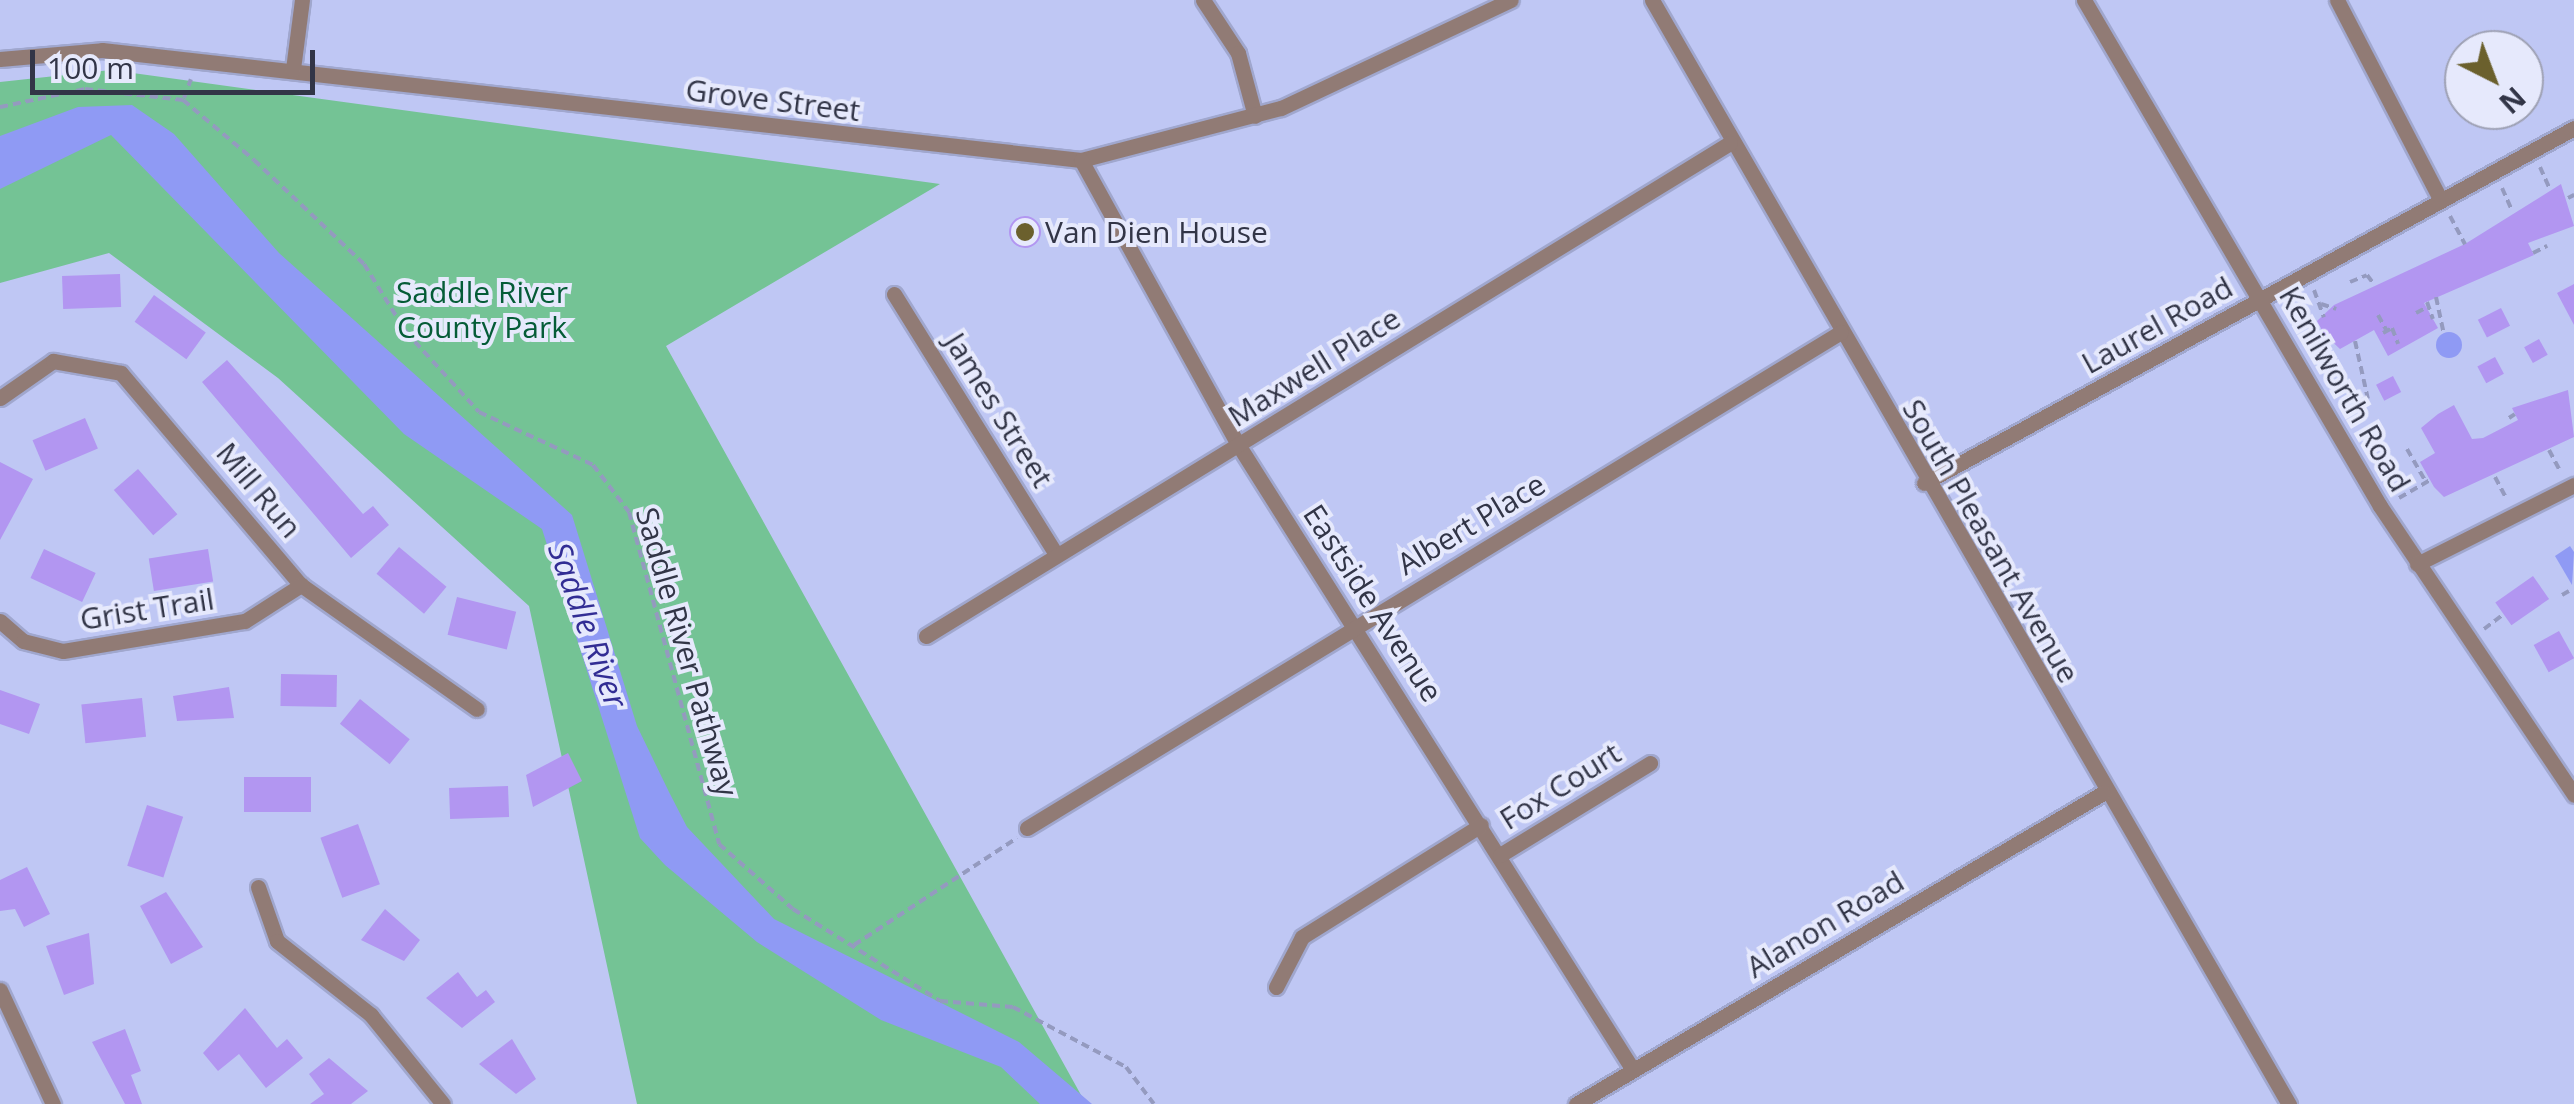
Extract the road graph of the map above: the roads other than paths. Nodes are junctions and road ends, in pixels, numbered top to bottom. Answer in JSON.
{"nodes":[{"id":1,"x":302,"y":0,"type":"edge"},
{"id":2,"x":1203,"y":0,"type":"edge"},
{"id":3,"x":1511,"y":0,"type":"edge"},
{"id":4,"x":1652,"y":0,"type":"edge"},
{"id":5,"x":2084,"y":0,"type":"edge"},
{"id":6,"x":2337,"y":0,"type":"edge"},
{"id":7,"x":0,"y":59,"type":"edge"},
{"id":8,"x":293,"y":70,"type":"junction"},
{"id":9,"x":1256,"y":116,"type":"junction"},
{"id":10,"x":2574,"y":128,"type":"edge"},
{"id":11,"x":1730,"y":143,"type":"junction"},
{"id":12,"x":1081,"y":160,"type":"junction"},
{"id":13,"x":2440,"y":199,"type":"junction"},
{"id":14,"x":894,"y":294,"type":"dead end"},
{"id":15,"x":2261,"y":300,"type":"junction"},
{"id":16,"x":1841,"y":332,"type":"junction"},
{"id":17,"x":0,"y":398,"type":"edge"},
{"id":18,"x":1238,"y":446,"type":"junction"},
{"id":19,"x":1924,"y":482,"type":"junction"},
{"id":20,"x":2574,"y":485,"type":"edge"},
{"id":21,"x":1056,"y":554,"type":"junction"},
{"id":22,"x":2417,"y":564,"type":"junction"},
{"id":23,"x":301,"y":584,"type":"junction"},
{"id":24,"x":0,"y":621,"type":"edge"},
{"id":25,"x":1356,"y":625,"type":"junction"},
{"id":26,"x":926,"y":636,"type":"dead end"},
{"id":27,"x":477,"y":709,"type":"dead end"},
{"id":28,"x":1650,"y":764,"type":"dead end"},
{"id":29,"x":2104,"y":793,"type":"junction"},
{"id":30,"x":2574,"y":796,"type":"edge"},
{"id":31,"x":1481,"y":826,"type":"junction"},
{"id":32,"x":1027,"y":828,"type":"road end"},
{"id":33,"x":1500,"y":856,"type":"junction"},
{"id":34,"x":258,"y":886,"type":"dead end"},
{"id":35,"x":1276,"y":987,"type":"dead end"},
{"id":36,"x":0,"y":990,"type":"edge"},
{"id":37,"x":1633,"y":1070,"type":"junction"},
{"id":38,"x":53,"y":1104,"type":"edge"},
{"id":39,"x":444,"y":1104,"type":"edge"},
{"id":40,"x":1576,"y":1104,"type":"edge"},
{"id":41,"x":2290,"y":1104,"type":"edge"}],
"edges":[{"from":1,"to":8,"type":"street"},
{"from":2,"to":9,"type":"street"},
{"from":3,"to":9,"type":"street","name":"Grove Street"},
{"from":4,"to":11,"type":"street","name":"South Pleasant Avenue"},
{"from":5,"to":15,"type":"street","name":"Kenilworth Road"},
{"from":6,"to":13,"type":"street"},
{"from":7,"to":8,"type":"street","name":"Grove Street"},
{"from":8,"to":12,"type":"street","name":"Grove Street"},
{"from":9,"to":12,"type":"street","name":"Grove Street"},
{"from":10,"to":13,"type":"street","name":"Laurel Road"},
{"from":11,"to":16,"type":"street","name":"South Pleasant Avenue"},
{"from":11,"to":18,"type":"street","name":"Maxwell Place"},
{"from":12,"to":18,"type":"street","name":"Eastside Avenue"},
{"from":13,"to":15,"type":"street","name":"Laurel Road"},
{"from":14,"to":21,"type":"street","name":"James Street"},
{"from":15,"to":19,"type":"street","name":"Laurel Road"},
{"from":15,"to":22,"type":"street","name":"Kenilworth Road"},
{"from":16,"to":19,"type":"street","name":"South Pleasant Avenue"},
{"from":16,"to":25,"type":"street","name":"Albert Place"},
{"from":17,"to":23,"type":"street","name":"Mill Run"},
{"from":18,"to":21,"type":"street","name":"Maxwell Place"},
{"from":18,"to":25,"type":"street","name":"Eastside Avenue"},
{"from":19,"to":29,"type":"street","name":"South Pleasant Avenue"},
{"from":20,"to":22,"type":"street"},
{"from":21,"to":26,"type":"street","name":"Maxwell Place"},
{"from":22,"to":30,"type":"street","name":"Kenilworth Road"},
{"from":23,"to":24,"type":"street","name":"Grist Trail"},
{"from":23,"to":27,"type":"street","name":"Mill Run"},
{"from":25,"to":31,"type":"street","name":"Eastside Avenue"},
{"from":25,"to":32,"type":"street","name":"Albert Place"},
{"from":28,"to":33,"type":"street","name":"Fox Court"},
{"from":29,"to":37,"type":"street","name":"Alanon Road"},
{"from":29,"to":41,"type":"street","name":"South Pleasant Avenue"},
{"from":31,"to":33,"type":"street","name":"Eastside Avenue"},
{"from":31,"to":35,"type":"street"},
{"from":33,"to":37,"type":"street","name":"Eastside Avenue"},
{"from":34,"to":39,"type":"street"},
{"from":36,"to":38,"type":"street"},
{"from":37,"to":40,"type":"street","name":"Alanon Road"}]}
